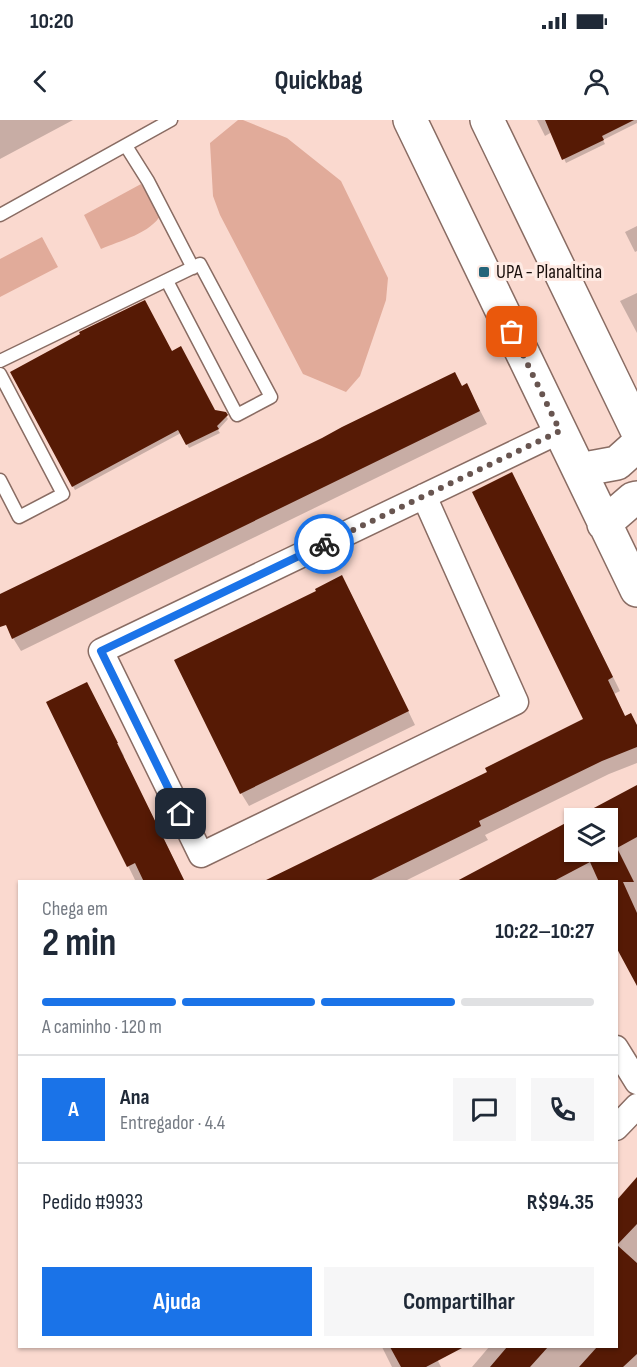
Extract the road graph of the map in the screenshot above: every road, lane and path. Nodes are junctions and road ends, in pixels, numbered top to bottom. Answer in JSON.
{"nodes":[{"id":1,"x":171,"y":120,"type":"edge"},
{"id":2,"x":410,"y":120,"type":"edge"},
{"id":3,"x":487,"y":120,"type":"edge"},
{"id":4,"x":126,"y":146,"type":"junction"},
{"id":5,"x":0,"y":215,"type":"edge"},
{"id":6,"x":194,"y":268,"type":"junction"},
{"id":7,"x":167,"y":281,"type":"junction"},
{"id":8,"x":0,"y":361,"type":"edge"},
{"id":9,"x":0,"y":374,"type":"edge"},
{"id":10,"x":637,"y":430,"type":"edge"},
{"id":11,"x":560,"y":431,"type":"junction"},
{"id":12,"x":637,"y":445,"type":"edge"},
{"id":13,"x":579,"y":470,"type":"junction"},
{"id":14,"x":0,"y":480,"type":"edge"},
{"id":15,"x":424,"y":496,"type":"junction"},
{"id":16,"x":637,"y":498,"type":"edge"},
{"id":17,"x":604,"y":524,"type":"junction"},
{"id":18,"x":637,"y":590,"type":"edge"},
{"id":19,"x":618,"y":1051,"type":"edge"},
{"id":20,"x":637,"y":1082,"type":"edge"},
{"id":21,"x":637,"y":1106,"type":"edge"},
{"id":22,"x":618,"y":1126,"type":"edge"}],
"edges":[{"from":1,"to":4,"type":"lane"},
{"from":2,"to":11,"type":"street"},
{"from":3,"to":10,"type":"street"},
{"from":4,"to":5,"type":"lane"},
{"from":4,"to":6,"type":"lane"},
{"from":6,"to":7,"type":"lane"},
{"from":6,"to":7,"type":"lane"},
{"from":7,"to":8,"type":"lane"},
{"from":9,"to":14,"type":"lane"},
{"from":11,"to":13,"type":"street"},
{"from":11,"to":15,"type":"street"},
{"from":12,"to":13,"type":"street"},
{"from":13,"to":17,"type":"street"},
{"from":15,"to":15,"type":"street"},
{"from":16,"to":17,"type":"street"},
{"from":17,"to":18,"type":"street"},
{"from":19,"to":20,"type":"street"},
{"from":21,"to":22,"type":"street"}]}
